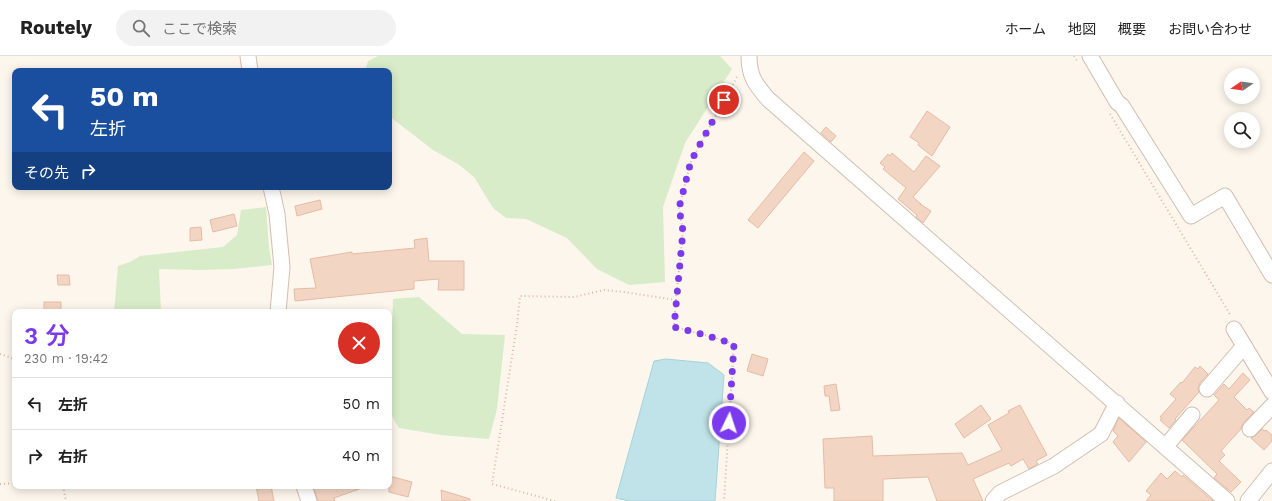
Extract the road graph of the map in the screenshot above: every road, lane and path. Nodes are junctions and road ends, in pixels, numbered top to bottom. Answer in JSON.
{"nodes":[{"id":1,"x":248,"y":56,"type":"edge"},
{"id":2,"x":1074,"y":56,"type":"edge"},
{"id":3,"x":1084,"y":59,"type":"edge"},
{"id":4,"x":749,"y":62,"type":"edge"},
{"id":5,"x":250,"y":68,"type":"edge"},
{"id":6,"x":1109,"y":113,"type":"dead end"},
{"id":7,"x":272,"y":190,"type":"edge"},
{"id":8,"x":1272,"y":275,"type":"edge"},
{"id":9,"x":676,"y":300,"type":"junction"},
{"id":10,"x":278,"y":309,"type":"edge"},
{"id":11,"x":1234,"y":329,"type":"joint"},
{"id":12,"x":1244,"y":346,"type":"junction"},
{"id":13,"x":0,"y":354,"type":"edge"},
{"id":14,"x":12,"y":358,"type":"edge"},
{"id":15,"x":1207,"y":389,"type":"dead end"},
{"id":16,"x":1272,"y":392,"type":"edge"},
{"id":17,"x":1117,"y":403,"type":"junction"},
{"id":18,"x":1272,"y":406,"type":"edge"},
{"id":19,"x":1192,"y":415,"type":"dead end"},
{"id":20,"x":1250,"y":429,"type":"dead end"},
{"id":21,"x":1166,"y":446,"type":"junction"},
{"id":22,"x":1272,"y":471,"type":"edge"},
{"id":23,"x":12,"y":483,"type":"edge"},
{"id":24,"x":0,"y":484,"type":"edge"},
{"id":25,"x":64,"y":489,"type":"edge"},
{"id":26,"x":305,"y":489,"type":"edge"},
{"id":27,"x":66,"y":501,"type":"edge"},
{"id":28,"x":309,"y":501,"type":"edge"},
{"id":29,"x":554,"y":501,"type":"edge"},
{"id":30,"x":724,"y":501,"type":"edge"},
{"id":31,"x":993,"y":501,"type":"edge"},
{"id":32,"x":1227,"y":501,"type":"edge"},
{"id":33,"x":1248,"y":501,"type":"edge"}],
"edges":[{"from":1,"to":5,"type":"street"},
{"from":2,"to":3,"type":"path"},
{"from":3,"to":8,"type":"street"},
{"from":4,"to":9,"type":"path"},
{"from":4,"to":17,"type":"street"},
{"from":6,"to":11,"type":"path"},
{"from":7,"to":10,"type":"street"},
{"from":9,"to":29,"type":"path"},
{"from":9,"to":30,"type":"path"},
{"from":11,"to":12,"type":"street"},
{"from":12,"to":15,"type":"street"},
{"from":12,"to":16,"type":"street"},
{"from":13,"to":14,"type":"path"},
{"from":17,"to":21,"type":"street"},
{"from":17,"to":31,"type":"street"},
{"from":18,"to":20,"type":"street"},
{"from":19,"to":21,"type":"street"},
{"from":21,"to":32,"type":"street"},
{"from":22,"to":33,"type":"street"},
{"from":23,"to":24,"type":"path"},
{"from":25,"to":27,"type":"path"},
{"from":26,"to":28,"type":"street"}]}
